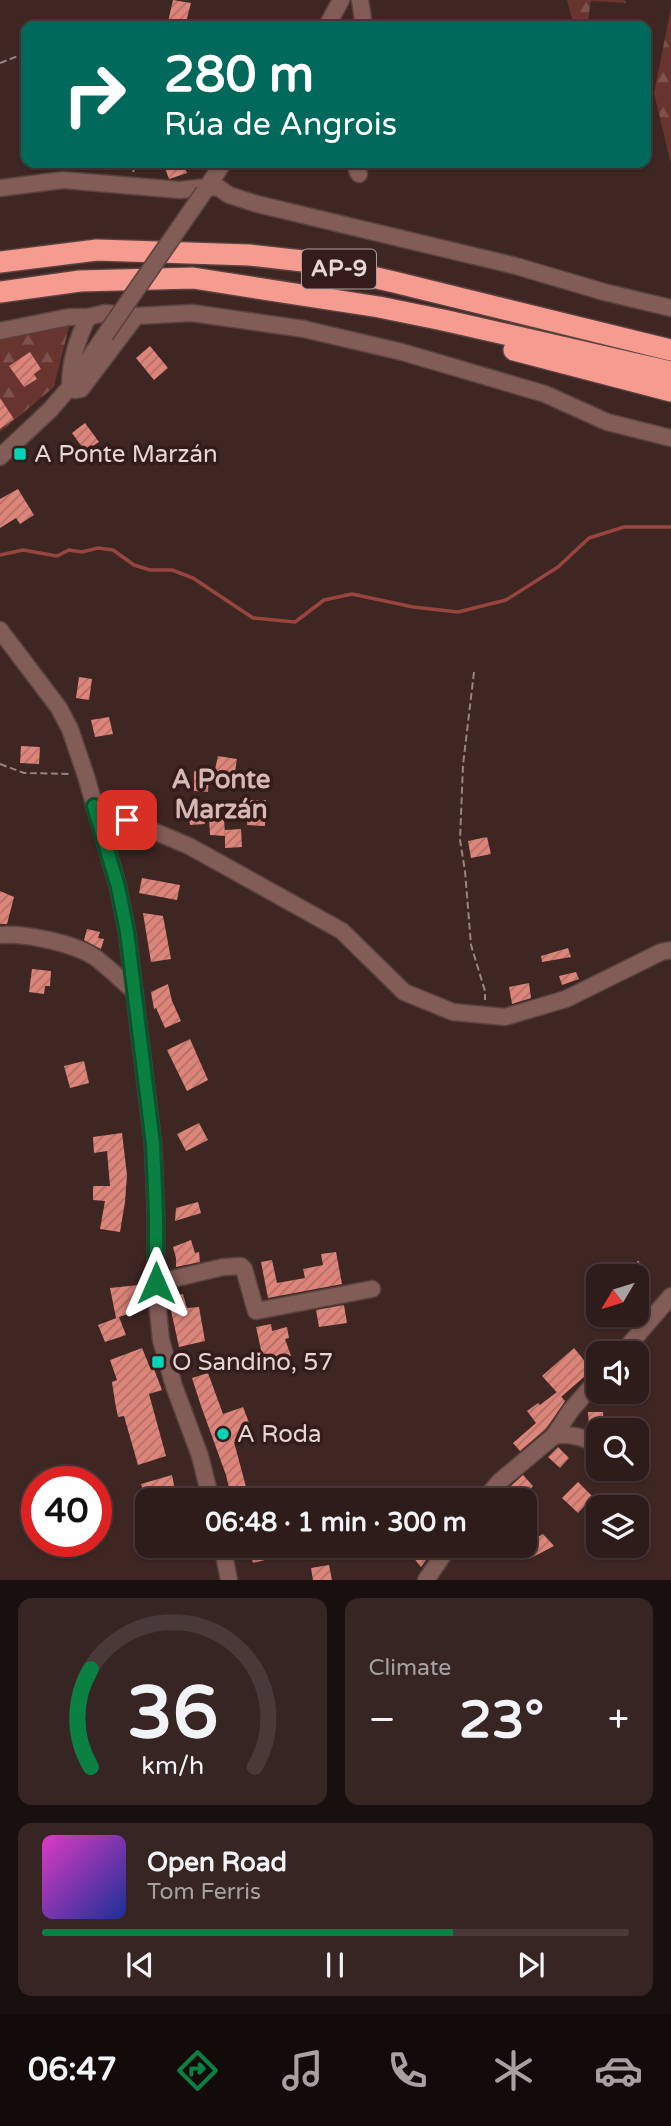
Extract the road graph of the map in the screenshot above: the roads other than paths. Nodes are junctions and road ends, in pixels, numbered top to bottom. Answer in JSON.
{"nodes":[{"id":1,"x":341,"y":0,"type":"edge"},
{"id":2,"x":360,"y":0,"type":"edge"},
{"id":3,"x":330,"y":21,"type":"edge"},
{"id":4,"x":362,"y":21,"type":"edge"},
{"id":5,"x":220,"y":168,"type":"edge"},
{"id":6,"x":0,"y":188,"type":"edge"},
{"id":7,"x":206,"y":189,"type":"junction"},
{"id":8,"x":0,"y":262,"type":"edge"},
{"id":9,"x":0,"y":292,"type":"edge"},
{"id":10,"x":671,"y":307,"type":"edge"},
{"id":11,"x":136,"y":316,"type":"junction"},
{"id":12,"x":88,"y":317,"type":"junction"},
{"id":13,"x":0,"y":331,"type":"edge"},
{"id":14,"x":671,"y":350,"type":"edge"},
{"id":15,"x":668,"y":381,"type":"edge"},
{"id":16,"x":70,"y":387,"type":"junction"},
{"id":17,"x":671,"y":438,"type":"edge"},
{"id":18,"x":0,"y":457,"type":"edge"},
{"id":19,"x":0,"y":630,"type":"edge"},
{"id":20,"x":94,"y":806,"type":"junction"},
{"id":21,"x":3,"y":933,"type":"edge"},
{"id":22,"x":671,"y":950,"type":"edge"},
{"id":23,"x":134,"y":990,"type":"junction"},
{"id":24,"x":156,"y":1283,"type":"junction"},
{"id":25,"x":372,"y":1289,"type":"dead end"},
{"id":26,"x":671,"y":1296,"type":"edge"},
{"id":27,"x":632,"y":1341,"type":"edge"},
{"id":28,"x":586,"y":1393,"type":"edge"},
{"id":29,"x":554,"y":1436,"type":"junction"},
{"id":30,"x":586,"y":1438,"type":"edge"},
{"id":31,"x":208,"y":1488,"type":"edge"},
{"id":32,"x":494,"y":1488,"type":"edge"},
{"id":33,"x":225,"y":1558,"type":"edge"},
{"id":34,"x":441,"y":1558,"type":"edge"},
{"id":35,"x":229,"y":1580,"type":"edge"},
{"id":36,"x":426,"y":1580,"type":"edge"}],
"edges":[{"from":1,"to":3,"type":"street"},
{"from":2,"to":4,"type":"street"},
{"from":5,"to":7,"type":"street"},
{"from":6,"to":7,"type":"street"},
{"from":7,"to":10,"type":"street"},
{"from":7,"to":16,"type":"street","bridge":true},
{"from":8,"to":14,"type":"highway","number":"AP-9"},
{"from":9,"to":15,"type":"highway","number":"AP-9"},
{"from":11,"to":12,"type":"street"},
{"from":11,"to":16,"type":"street"},
{"from":11,"to":17,"type":"street"},
{"from":12,"to":13,"type":"street"},
{"from":12,"to":16,"type":"street"},
{"from":16,"to":18,"type":"street"},
{"from":19,"to":20,"type":"street"},
{"from":20,"to":22,"type":"street"},
{"from":20,"to":23,"type":"street"},
{"from":21,"to":23,"type":"street"},
{"from":23,"to":24,"type":"street"},
{"from":24,"to":25,"type":"street"},
{"from":24,"to":31,"type":"street"},
{"from":26,"to":27,"type":"street"},
{"from":28,"to":29,"type":"street"},
{"from":29,"to":30,"type":"street"},
{"from":29,"to":32,"type":"street"},
{"from":33,"to":35,"type":"street"},
{"from":34,"to":36,"type":"street"}]}
